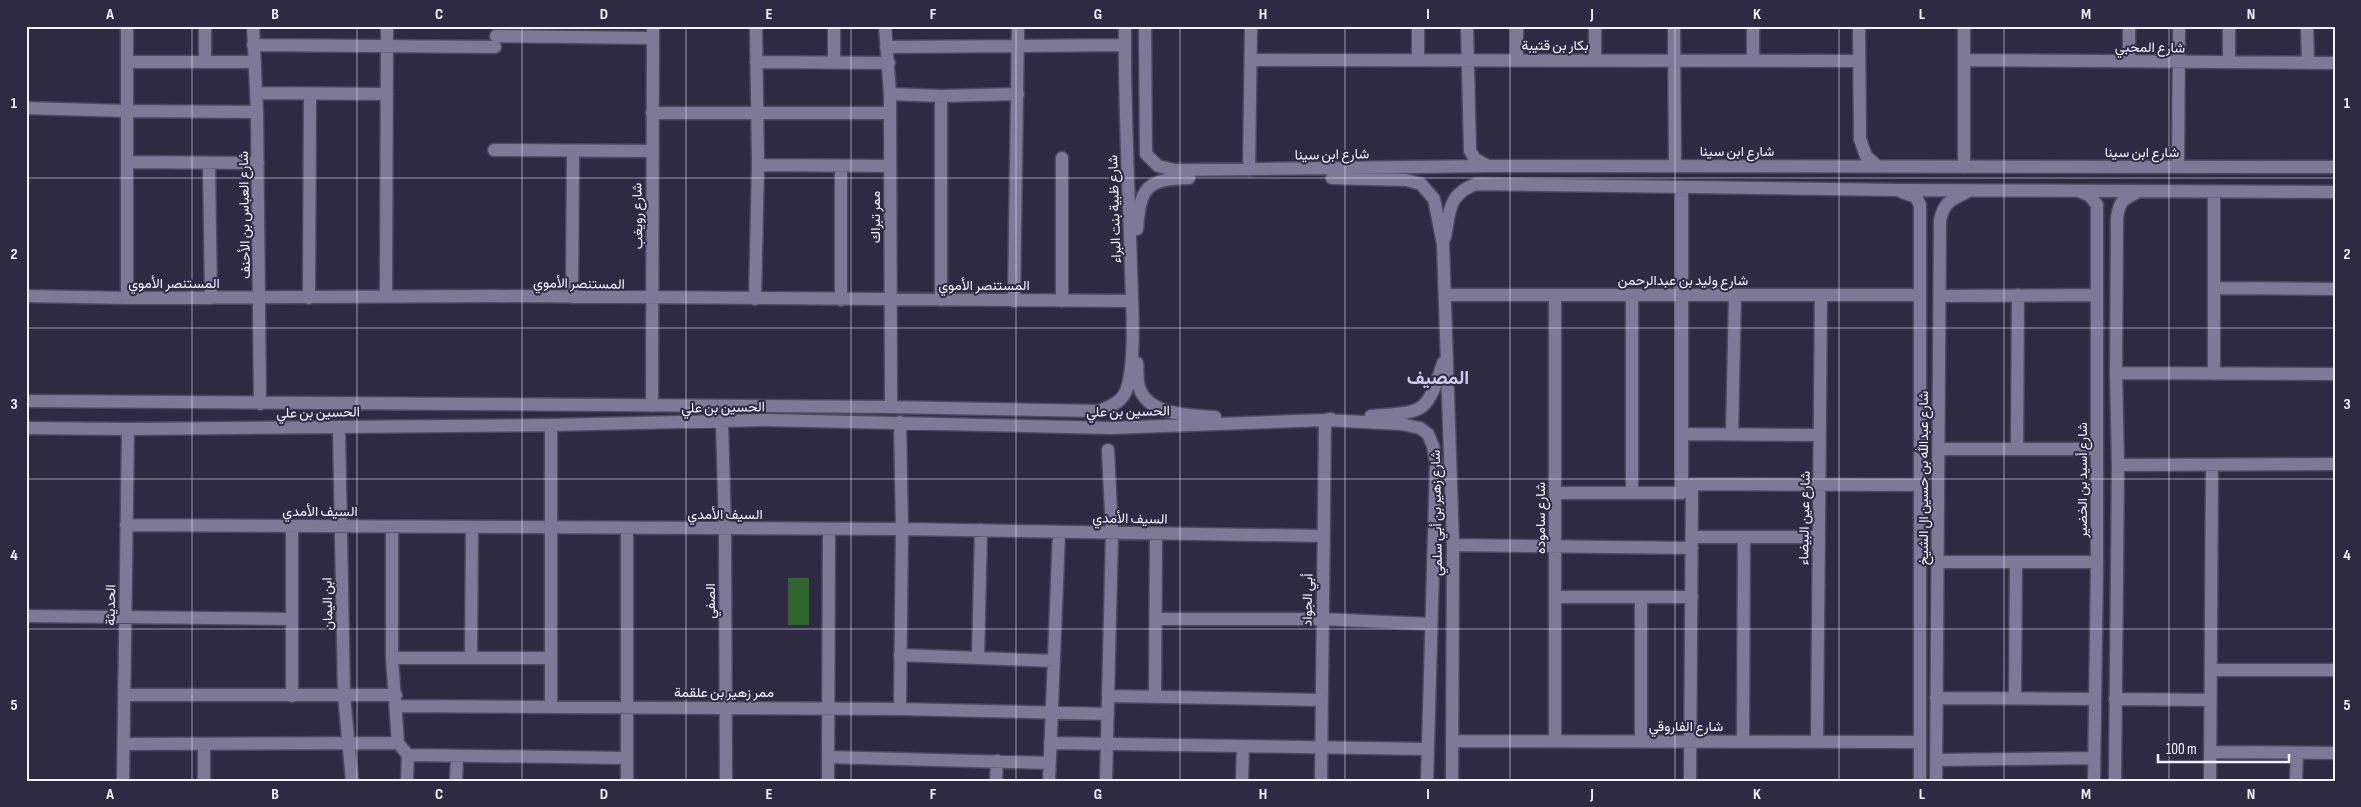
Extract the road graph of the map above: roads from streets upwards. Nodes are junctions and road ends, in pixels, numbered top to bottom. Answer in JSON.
{"nodes":[{"id":1,"x":127,"y":26,"type":"edge"},
{"id":2,"x":205,"y":26,"type":"edge"},
{"id":3,"x":252,"y":26,"type":"edge"},
{"id":4,"x":387,"y":26,"type":"edge"},
{"id":5,"x":756,"y":26,"type":"edge"},
{"id":6,"x":834,"y":26,"type":"edge"},
{"id":7,"x":885,"y":26,"type":"edge"},
{"id":8,"x":1018,"y":26,"type":"edge"},
{"id":9,"x":1125,"y":26,"type":"edge"},
{"id":10,"x":1145,"y":26,"type":"edge"},
{"id":11,"x":1251,"y":26,"type":"edge"},
{"id":12,"x":1418,"y":26,"type":"edge"},
{"id":13,"x":1468,"y":26,"type":"edge"},
{"id":14,"x":1517,"y":26,"type":"edge"},
{"id":15,"x":1595,"y":26,"type":"edge"},
{"id":16,"x":1674,"y":26,"type":"edge"},
{"id":17,"x":1753,"y":26,"type":"edge"},
{"id":18,"x":1859,"y":26,"type":"edge"},
{"id":19,"x":1964,"y":26,"type":"edge"},
{"id":20,"x":2129,"y":26,"type":"edge"},
{"id":21,"x":2179,"y":26,"type":"edge"},
{"id":22,"x":2229,"y":26,"type":"edge"},
{"id":23,"x":2308,"y":26,"type":"edge"},
{"id":24,"x":574,"y":32,"type":"edge"},
{"id":25,"x":653,"y":32,"type":"edge"},
{"id":26,"x":253,"y":45,"type":"junction"},
{"id":27,"x":1125,"y":45,"type":"junction"},
{"id":28,"x":387,"y":46,"type":"junction"},
{"id":29,"x":886,"y":47,"type":"junction"},
{"id":30,"x":1019,"y":47,"type":"junction"},
{"id":31,"x":1418,"y":59,"type":"junction"},
{"id":32,"x":1251,"y":60,"type":"junction"},
{"id":33,"x":1468,"y":60,"type":"junction"},
{"id":34,"x":1517,"y":60,"type":"junction"},
{"id":35,"x":1595,"y":60,"type":"junction"},
{"id":36,"x":1674,"y":60,"type":"junction"},
{"id":37,"x":1753,"y":60,"type":"junction"},
{"id":38,"x":1859,"y":60,"type":"junction"},
{"id":39,"x":1964,"y":60,"type":"junction"},
{"id":40,"x":205,"y":61,"type":"junction"},
{"id":41,"x":128,"y":62,"type":"junction"},
{"id":42,"x":255,"y":62,"type":"junction"},
{"id":43,"x":756,"y":62,"type":"junction"},
{"id":44,"x":2129,"y":62,"type":"junction"},
{"id":45,"x":2179,"y":62,"type":"junction"},
{"id":46,"x":2229,"y":62,"type":"junction"},
{"id":47,"x":888,"y":63,"type":"junction"},
{"id":48,"x":2308,"y":63,"type":"junction"},
{"id":49,"x":2335,"y":63,"type":"edge"},
{"id":50,"x":834,"y":64,"type":"junction"},
{"id":51,"x":256,"y":93,"type":"junction"},
{"id":52,"x":387,"y":94,"type":"junction"},
{"id":53,"x":890,"y":94,"type":"junction"},
{"id":54,"x":1018,"y":94,"type":"junction"},
{"id":55,"x":310,"y":95,"type":"junction"},
{"id":56,"x":941,"y":96,"type":"junction"},
{"id":57,"x":26,"y":108,"type":"edge"},
{"id":58,"x":127,"y":111,"type":"junction"},
{"id":59,"x":257,"y":112,"type":"junction"},
{"id":60,"x":890,"y":112,"type":"junction"},
{"id":61,"x":652,"y":113,"type":"junction"},
{"id":62,"x":756,"y":113,"type":"junction"},
{"id":63,"x":1860,"y":139,"type":"junction"},
{"id":64,"x":494,"y":150,"type":"dead end"},
{"id":65,"x":573,"y":151,"type":"junction"},
{"id":66,"x":652,"y":151,"type":"junction"},
{"id":67,"x":1062,"y":158,"type":"dead end"},
{"id":68,"x":127,"y":162,"type":"junction"},
{"id":69,"x":209,"y":163,"type":"junction"},
{"id":70,"x":258,"y":163,"type":"junction"},
{"id":71,"x":758,"y":165,"type":"junction"},
{"id":72,"x":840,"y":166,"type":"junction"},
{"id":73,"x":890,"y":166,"type":"junction"},
{"id":74,"x":1488,"y":166,"type":"junction"},
{"id":75,"x":1675,"y":166,"type":"junction"},
{"id":76,"x":1839,"y":166,"type":"junction"},
{"id":77,"x":1877,"y":166,"type":"junction"},
{"id":78,"x":1964,"y":166,"type":"junction"},
{"id":79,"x":1634,"y":167,"type":"junction"},
{"id":80,"x":2178,"y":167,"type":"junction"},
{"id":81,"x":2335,"y":167,"type":"edge"},
{"id":82,"x":1249,"y":170,"type":"junction"},
{"id":83,"x":1634,"y":187,"type":"junction"},
{"id":84,"x":1682,"y":188,"type":"junction"},
{"id":85,"x":1898,"y":190,"type":"junction"},
{"id":86,"x":1970,"y":190,"type":"junction"},
{"id":87,"x":2076,"y":190,"type":"junction"},
{"id":88,"x":2137,"y":192,"type":"junction"},
{"id":89,"x":2214,"y":192,"type":"junction"},
{"id":90,"x":2335,"y":192,"type":"edge"},
{"id":91,"x":1920,"y":218,"type":"junction"},
{"id":92,"x":2097,"y":218,"type":"junction"},
{"id":93,"x":2117,"y":218,"type":"junction"},
{"id":94,"x":1940,"y":220,"type":"junction"},
{"id":95,"x":1443,"y":244,"type":"junction"},
{"id":96,"x":2214,"y":288,"type":"junction"},
{"id":97,"x":2335,"y":289,"type":"edge"},
{"id":98,"x":1445,"y":295,"type":"junction"},
{"id":99,"x":1555,"y":295,"type":"junction"},
{"id":100,"x":1632,"y":295,"type":"junction"},
{"id":101,"x":1682,"y":295,"type":"junction"},
{"id":102,"x":1735,"y":295,"type":"junction"},
{"id":103,"x":1821,"y":295,"type":"junction"},
{"id":104,"x":1920,"y":295,"type":"junction"},
{"id":105,"x":2018,"y":295,"type":"junction"},
{"id":106,"x":2097,"y":295,"type":"junction"},
{"id":107,"x":26,"y":296,"type":"edge"},
{"id":108,"x":1940,"y":296,"type":"junction"},
{"id":109,"x":386,"y":297,"type":"junction"},
{"id":110,"x":572,"y":297,"type":"junction"},
{"id":111,"x":127,"y":298,"type":"junction"},
{"id":112,"x":210,"y":298,"type":"junction"},
{"id":113,"x":260,"y":298,"type":"junction"},
{"id":114,"x":310,"y":298,"type":"junction"},
{"id":115,"x":653,"y":299,"type":"junction"},
{"id":116,"x":755,"y":300,"type":"junction"},
{"id":117,"x":840,"y":300,"type":"junction"},
{"id":118,"x":891,"y":300,"type":"junction"},
{"id":119,"x":941,"y":300,"type":"junction"},
{"id":120,"x":1014,"y":300,"type":"junction"},
{"id":121,"x":1132,"y":300,"type":"junction"},
{"id":122,"x":1062,"y":301,"type":"junction"},
{"id":123,"x":1446,"y":355,"type":"junction"},
{"id":124,"x":2116,"y":373,"type":"junction"},
{"id":125,"x":2214,"y":374,"type":"junction"},
{"id":126,"x":2335,"y":374,"type":"edge"},
{"id":127,"x":1126,"y":390,"type":"joint"},
{"id":128,"x":26,"y":401,"type":"edge"},
{"id":129,"x":260,"y":404,"type":"junction"},
{"id":130,"x":652,"y":406,"type":"junction"},
{"id":131,"x":891,"y":407,"type":"junction"},
{"id":132,"x":1325,"y":420,"type":"junction"},
{"id":133,"x":1263,"y":421,"type":"junction"},
{"id":134,"x":722,"y":422,"type":"junction"},
{"id":135,"x":900,"y":422,"type":"junction"},
{"id":136,"x":551,"y":425,"type":"junction"},
{"id":137,"x":339,"y":427,"type":"junction"},
{"id":138,"x":26,"y":428,"type":"edge"},
{"id":139,"x":1420,"y":428,"type":"joint"},
{"id":140,"x":128,"y":429,"type":"junction"},
{"id":141,"x":1682,"y":434,"type":"junction"},
{"id":142,"x":1732,"y":434,"type":"junction"},
{"id":143,"x":1820,"y":435,"type":"junction"},
{"id":144,"x":2017,"y":448,"type":"junction"},
{"id":145,"x":1939,"y":449,"type":"junction"},
{"id":146,"x":2096,"y":449,"type":"junction"},
{"id":147,"x":1108,"y":450,"type":"dead end"},
{"id":148,"x":2335,"y":464,"type":"edge"},
{"id":149,"x":2118,"y":465,"type":"junction"},
{"id":150,"x":2212,"y":465,"type":"junction"},
{"id":151,"x":1692,"y":484,"type":"junction"},
{"id":152,"x":1819,"y":485,"type":"junction"},
{"id":153,"x":1920,"y":486,"type":"junction"},
{"id":154,"x":1555,"y":493,"type":"junction"},
{"id":155,"x":1632,"y":493,"type":"junction"},
{"id":156,"x":1682,"y":493,"type":"junction"},
{"id":157,"x":126,"y":525,"type":"junction"},
{"id":158,"x":292,"y":526,"type":"junction"},
{"id":159,"x":341,"y":526,"type":"junction"},
{"id":160,"x":392,"y":527,"type":"junction"},
{"id":161,"x":472,"y":528,"type":"junction"},
{"id":162,"x":552,"y":528,"type":"junction"},
{"id":163,"x":627,"y":528,"type":"junction"},
{"id":164,"x":829,"y":529,"type":"junction"},
{"id":165,"x":902,"y":529,"type":"junction"},
{"id":166,"x":725,"y":530,"type":"junction"},
{"id":167,"x":981,"y":530,"type":"junction"},
{"id":168,"x":1059,"y":532,"type":"junction"},
{"id":169,"x":1112,"y":533,"type":"junction"},
{"id":170,"x":1156,"y":534,"type":"junction"},
{"id":171,"x":1323,"y":536,"type":"junction"},
{"id":172,"x":1744,"y":537,"type":"junction"},
{"id":173,"x":1818,"y":537,"type":"junction"},
{"id":174,"x":1692,"y":542,"type":"junction"},
{"id":175,"x":1453,"y":545,"type":"junction"},
{"id":176,"x":1555,"y":546,"type":"junction"},
{"id":177,"x":1938,"y":562,"type":"junction"},
{"id":178,"x":2016,"y":562,"type":"junction"},
{"id":179,"x":2097,"y":562,"type":"junction"},
{"id":180,"x":1692,"y":596,"type":"junction"},
{"id":181,"x":1555,"y":597,"type":"junction"},
{"id":182,"x":1641,"y":597,"type":"junction"},
{"id":183,"x":26,"y":616,"type":"edge"},
{"id":184,"x":125,"y":617,"type":"junction"},
{"id":185,"x":291,"y":619,"type":"junction"},
{"id":186,"x":1156,"y":619,"type":"junction"},
{"id":187,"x":1322,"y":619,"type":"junction"},
{"id":188,"x":1430,"y":624,"type":"junction"},
{"id":189,"x":900,"y":655,"type":"junction"},
{"id":190,"x":392,"y":658,"type":"junction"},
{"id":191,"x":471,"y":658,"type":"junction"},
{"id":192,"x":550,"y":658,"type":"junction"},
{"id":193,"x":978,"y":658,"type":"junction"},
{"id":194,"x":1054,"y":661,"type":"junction"},
{"id":195,"x":2211,"y":670,"type":"junction"},
{"id":196,"x":2335,"y":670,"type":"edge"},
{"id":197,"x":125,"y":695,"type":"junction"},
{"id":198,"x":344,"y":695,"type":"junction"},
{"id":199,"x":292,"y":696,"type":"junction"},
{"id":200,"x":1109,"y":696,"type":"junction"},
{"id":201,"x":1154,"y":696,"type":"junction"},
{"id":202,"x":2015,"y":697,"type":"junction"},
{"id":203,"x":1936,"y":698,"type":"junction"},
{"id":204,"x":2094,"y":699,"type":"junction"},
{"id":205,"x":2115,"y":699,"type":"junction"},
{"id":206,"x":1321,"y":700,"type":"junction"},
{"id":207,"x":2210,"y":700,"type":"junction"},
{"id":208,"x":396,"y":701,"type":"junction"},
{"id":209,"x":551,"y":706,"type":"junction"},
{"id":210,"x":627,"y":707,"type":"junction"},
{"id":211,"x":726,"y":707,"type":"junction"},
{"id":212,"x":827,"y":708,"type":"junction"},
{"id":213,"x":900,"y":709,"type":"junction"},
{"id":214,"x":1052,"y":713,"type":"junction"},
{"id":215,"x":1108,"y":714,"type":"junction"},
{"id":216,"x":1555,"y":740,"type":"junction"},
{"id":217,"x":1452,"y":741,"type":"junction"},
{"id":218,"x":1641,"y":741,"type":"junction"},
{"id":219,"x":1691,"y":741,"type":"junction"},
{"id":220,"x":1742,"y":741,"type":"junction"},
{"id":221,"x":1817,"y":742,"type":"junction"},
{"id":222,"x":1920,"y":742,"type":"junction"},
{"id":223,"x":398,"y":743,"type":"junction"},
{"id":224,"x":1050,"y":743,"type":"junction"},
{"id":225,"x":124,"y":744,"type":"junction"},
{"id":226,"x":350,"y":744,"type":"junction"},
{"id":227,"x":204,"y":745,"type":"junction"},
{"id":228,"x":1107,"y":745,"type":"junction"},
{"id":229,"x":1243,"y":746,"type":"junction"},
{"id":230,"x":1321,"y":747,"type":"junction"},
{"id":231,"x":1428,"y":749,"type":"junction"},
{"id":232,"x":2210,"y":752,"type":"junction"},
{"id":233,"x":2297,"y":753,"type":"junction"},
{"id":234,"x":2335,"y":753,"type":"edge"},
{"id":235,"x":408,"y":755,"type":"junction"},
{"id":236,"x":456,"y":756,"type":"junction"},
{"id":237,"x":828,"y":757,"type":"junction"},
{"id":238,"x":627,"y":758,"type":"junction"},
{"id":239,"x":2093,"y":758,"type":"junction"},
{"id":240,"x":1936,"y":760,"type":"junction"},
{"id":241,"x":997,"y":761,"type":"junction"},
{"id":242,"x":1049,"y":763,"type":"junction"},
{"id":243,"x":123,"y":781,"type":"edge"},
{"id":244,"x":204,"y":781,"type":"edge"},
{"id":245,"x":352,"y":781,"type":"edge"},
{"id":246,"x":407,"y":781,"type":"edge"},
{"id":247,"x":456,"y":781,"type":"edge"},
{"id":248,"x":627,"y":781,"type":"edge"},
{"id":249,"x":726,"y":781,"type":"edge"},
{"id":250,"x":828,"y":781,"type":"edge"},
{"id":251,"x":996,"y":781,"type":"edge"},
{"id":252,"x":1049,"y":781,"type":"edge"},
{"id":253,"x":1106,"y":781,"type":"edge"},
{"id":254,"x":1242,"y":781,"type":"edge"},
{"id":255,"x":1321,"y":781,"type":"edge"},
{"id":256,"x":1427,"y":781,"type":"edge"},
{"id":257,"x":1452,"y":781,"type":"edge"},
{"id":258,"x":1690,"y":781,"type":"edge"},
{"id":259,"x":1920,"y":781,"type":"edge"},
{"id":260,"x":1936,"y":781,"type":"edge"},
{"id":261,"x":2094,"y":781,"type":"edge"},
{"id":262,"x":2115,"y":781,"type":"edge"},
{"id":263,"x":2210,"y":781,"type":"edge"},
{"id":264,"x":2296,"y":781,"type":"edge"}],
"edges":[{"from":1,"to":41,"type":"street"},
{"from":2,"to":40,"type":"street"},
{"from":3,"to":26,"type":"street","name":"شارع العباس بن الأحنف"},
{"from":4,"to":28,"type":"street"},
{"from":5,"to":43,"type":"street"},
{"from":6,"to":50,"type":"street"},
{"from":7,"to":29,"type":"street","name":"ممر تبراك"},
{"from":8,"to":30,"type":"street"},
{"from":9,"to":27,"type":"street","name":"شارع ظبية بنت البراء"},
{"from":10,"to":82,"type":"street","name":"شارع ابن سينا"},
{"from":11,"to":32,"type":"street"},
{"from":12,"to":31,"type":"street"},
{"from":13,"to":33,"type":"street"},
{"from":14,"to":34,"type":"street"},
{"from":15,"to":35,"type":"street"},
{"from":16,"to":36,"type":"street"},
{"from":17,"to":37,"type":"street"},
{"from":18,"to":38,"type":"street"},
{"from":19,"to":39,"type":"street"},
{"from":20,"to":44,"type":"street"},
{"from":21,"to":45,"type":"street"},
{"from":22,"to":46,"type":"street"},
{"from":23,"to":48,"type":"street"},
{"from":24,"to":25,"type":"street"},
{"from":24,"to":28,"type":"street"},
{"from":25,"to":61,"type":"street","name":"شارع رويغب"},
{"from":26,"to":28,"type":"street"},
{"from":26,"to":42,"type":"street","name":"شارع العباس بن الأحنف"},
{"from":27,"to":30,"type":"street"},
{"from":27,"to":121,"type":"street","name":"شارع ظبية بنت البراء"},
{"from":28,"to":52,"type":"street"},
{"from":29,"to":30,"type":"street"},
{"from":29,"to":47,"type":"street","name":"ممر تبراك"},
{"from":30,"to":54,"type":"street"},
{"from":31,"to":32,"type":"street","name":"بكار بن قتيبة"},
{"from":31,"to":33,"type":"street","name":"بكار بن قتيبة"},
{"from":32,"to":82,"type":"street"},
{"from":33,"to":34,"type":"street","name":"بكار بن قتيبة"},
{"from":33,"to":74,"type":"street"},
{"from":34,"to":35,"type":"street","name":"بكار بن قتيبة"},
{"from":35,"to":36,"type":"street","name":"بكار بن قتيبة"},
{"from":36,"to":37,"type":"street","name":"بكار بن قتيبة"},
{"from":36,"to":75,"type":"street"},
{"from":37,"to":38,"type":"street","name":"بكار بن قتيبة"},
{"from":38,"to":63,"type":"street"},
{"from":39,"to":44,"type":"street","name":"شارع المحبي"},
{"from":39,"to":78,"type":"street"},
{"from":40,"to":41,"type":"street"},
{"from":40,"to":42,"type":"street"},
{"from":41,"to":58,"type":"street"},
{"from":42,"to":51,"type":"street","name":"شارع العباس بن الأحنف"},
{"from":43,"to":50,"type":"street"},
{"from":43,"to":62,"type":"street"},
{"from":44,"to":45,"type":"street","name":"شارع المحبي"},
{"from":45,"to":46,"type":"street","name":"شارع المحبي"},
{"from":45,"to":80,"type":"street"},
{"from":46,"to":48,"type":"street","name":"شارع المحبي"},
{"from":47,"to":50,"type":"street"},
{"from":47,"to":53,"type":"street","name":"ممر تبراك"},
{"from":48,"to":49,"type":"street","name":"شارع المحبي"},
{"from":51,"to":55,"type":"street"},
{"from":51,"to":59,"type":"street","name":"شارع العباس بن الأحنف"},
{"from":52,"to":55,"type":"street"},
{"from":52,"to":109,"type":"street"},
{"from":53,"to":56,"type":"street"},
{"from":53,"to":60,"type":"street","name":"ممر تبراك"},
{"from":54,"to":56,"type":"street"},
{"from":54,"to":120,"type":"street"},
{"from":55,"to":114,"type":"street"},
{"from":56,"to":119,"type":"street"},
{"from":57,"to":58,"type":"street"},
{"from":58,"to":59,"type":"street"},
{"from":58,"to":68,"type":"street"},
{"from":59,"to":70,"type":"street","name":"شارع العباس بن الأحنف"},
{"from":60,"to":62,"type":"street"},
{"from":60,"to":73,"type":"street","name":"ممر تبراك"},
{"from":61,"to":62,"type":"street"},
{"from":61,"to":66,"type":"street","name":"شارع رويغب"},
{"from":62,"to":71,"type":"street"},
{"from":63,"to":76,"type":"street"},
{"from":63,"to":77,"type":"street"},
{"from":64,"to":65,"type":"street"},
{"from":65,"to":66,"type":"street"},
{"from":65,"to":110,"type":"street"},
{"from":66,"to":115,"type":"street","name":"شارع رويغب"},
{"from":67,"to":122,"type":"street"},
{"from":68,"to":69,"type":"street"},
{"from":68,"to":111,"type":"street"},
{"from":69,"to":70,"type":"street"},
{"from":69,"to":112,"type":"street"},
{"from":70,"to":113,"type":"street","name":"شارع العباس بن الأحنف"},
{"from":71,"to":72,"type":"street"},
{"from":71,"to":116,"type":"street"},
{"from":72,"to":73,"type":"street"},
{"from":72,"to":117,"type":"street"},
{"from":73,"to":118,"type":"street","name":"ممر تبراك"},
{"from":74,"to":79,"type":"street","name":"شارع ابن سينا"},
{"from":74,"to":82,"type":"street","name":"شارع ابن سينا"},
{"from":75,"to":76,"type":"street","name":"شارع ابن سينا"},
{"from":75,"to":79,"type":"street","name":"شارع ابن سينا"},
{"from":76,"to":77,"type":"street","name":"شارع ابن سينا"},
{"from":77,"to":78,"type":"street","name":"شارع ابن سينا"},
{"from":78,"to":80,"type":"street","name":"شارع ابن سينا"},
{"from":79,"to":83,"type":"street"},
{"from":80,"to":81,"type":"street","name":"شارع ابن سينا"},
{"from":83,"to":84,"type":"street"},
{"from":83,"to":95,"type":"street"},
{"from":84,"to":85,"type":"street"},
{"from":84,"to":101,"type":"street"},
{"from":85,"to":86,"type":"street"},
{"from":85,"to":91,"type":"street","name":"شارع عبدالله بن حسين ال الشيخ"},
{"from":86,"to":87,"type":"street"},
{"from":86,"to":94,"type":"street","name":"شارع عبدالله بن حسين ال الشيخ"},
{"from":87,"to":88,"type":"street"},
{"from":87,"to":92,"type":"street","name":"شارع أسيد بن الخضير"},
{"from":88,"to":89,"type":"street"},
{"from":88,"to":93,"type":"street"},
{"from":89,"to":90,"type":"street"},
{"from":89,"to":96,"type":"street"},
{"from":91,"to":94,"type":"street"},
{"from":91,"to":104,"type":"street","name":"شارع عبدالله بن حسين ال الشيخ"},
{"from":92,"to":93,"type":"street"},
{"from":92,"to":106,"type":"street","name":"شارع أسيد بن الخضير"},
{"from":93,"to":124,"type":"street"},
{"from":94,"to":108,"type":"street","name":"شارع عبدالله بن حسين ال الشيخ"},
{"from":95,"to":98,"type":"street","name":"شارع زهير بن أبي سلمي"},
{"from":95,"to":121,"type":"street"},
{"from":96,"to":97,"type":"street"},
{"from":96,"to":125,"type":"street"},
{"from":98,"to":99,"type":"street","name":"شارع وليد بن عبدالرحمن"},
{"from":98,"to":123,"type":"street","name":"شارع زهير بن أبي سلمي"},
{"from":99,"to":100,"type":"street","name":"شارع وليد بن عبدالرحمن"},
{"from":99,"to":154,"type":"street","name":"شارع ساموده"},
{"from":100,"to":101,"type":"street","name":"شارع وليد بن عبدالرحمن"},
{"from":100,"to":155,"type":"street"},
{"from":101,"to":102,"type":"street","name":"شارع وليد بن عبدالرحمن"},
{"from":101,"to":141,"type":"street"},
{"from":102,"to":103,"type":"street","name":"شارع وليد بن عبدالرحمن"},
{"from":102,"to":142,"type":"street"},
{"from":103,"to":104,"type":"street","name":"شارع وليد بن عبدالرحمن"},
{"from":103,"to":143,"type":"street","name":"شارع عين البيضاء"},
{"from":104,"to":153,"type":"street","name":"شارع عبدالله بن حسين ال الشيخ"},
{"from":105,"to":106,"type":"street"},
{"from":105,"to":108,"type":"street"},
{"from":105,"to":144,"type":"street"},
{"from":106,"to":146,"type":"street","name":"شارع أسيد بن الخضير"},
{"from":107,"to":111,"type":"street","name":"المستنصر الأموي"},
{"from":108,"to":145,"type":"street","name":"شارع عبدالله بن حسين ال الشيخ"},
{"from":109,"to":110,"type":"street","name":"المستنصر الأموي"},
{"from":109,"to":114,"type":"street","name":"المستنصر الأموي"},
{"from":110,"to":115,"type":"street","name":"المستنصر الأموي"},
{"from":111,"to":112,"type":"street","name":"المستنصر الأموي"},
{"from":112,"to":113,"type":"street","name":"المستنصر الأموي"},
{"from":113,"to":114,"type":"street","name":"المستنصر الأموي"},
{"from":113,"to":129,"type":"street","name":"شارع العباس بن الأحنف"},
{"from":115,"to":116,"type":"street","name":"المستنصر الأموي"},
{"from":115,"to":130,"type":"street","name":"شارع رويغب"},
{"from":116,"to":117,"type":"street","name":"المستنصر الأموي"},
{"from":117,"to":118,"type":"street","name":"المستنصر الأموي"},
{"from":118,"to":119,"type":"street","name":"المستنصر الأموي"},
{"from":118,"to":131,"type":"street","name":"ممر تبراك"},
{"from":119,"to":120,"type":"street","name":"المستنصر الأموي"},
{"from":120,"to":122,"type":"street","name":"المستنصر الأموي"},
{"from":121,"to":122,"type":"street","name":"المستنصر الأموي"},
{"from":121,"to":127,"type":"street","name":"شارع ظبية بنت البراء"},
{"from":121,"to":133,"type":"street"},
{"from":123,"to":132,"type":"street"},
{"from":123,"to":175,"type":"street","name":"شارع زهير بن أبي سلمي"},
{"from":124,"to":125,"type":"street"},
{"from":124,"to":149,"type":"street"},
{"from":125,"to":126,"type":"street"},
{"from":127,"to":131,"type":"street","name":"الحسين بن علي"},
{"from":128,"to":129,"type":"street","name":"الحسين بن علي"},
{"from":129,"to":130,"type":"street","name":"الحسين بن علي"},
{"from":130,"to":131,"type":"street","name":"الحسين بن علي"},
{"from":132,"to":133,"type":"street","name":"الحسين بن علي"},
{"from":132,"to":139,"type":"street","name":"الحسين بن علي"},
{"from":132,"to":171,"type":"street","name":"أبي الجواد"},
{"from":133,"to":135,"type":"street","name":"الحسين بن علي"},
{"from":134,"to":135,"type":"street","name":"الحسين بن علي"},
{"from":134,"to":136,"type":"street","name":"الحسين بن علي"},
{"from":134,"to":166,"type":"street","name":"الصفي"},
{"from":135,"to":165,"type":"street"},
{"from":136,"to":137,"type":"street","name":"الحسين بن علي"},
{"from":136,"to":162,"type":"street"},
{"from":137,"to":140,"type":"street","name":"الحسين بن علي"},
{"from":137,"to":159,"type":"street","name":"ابن اليمان"},
{"from":138,"to":140,"type":"street","name":"الحسين بن علي"},
{"from":139,"to":188,"type":"street","name":"شارع زهير بن أبي سلمي"},
{"from":140,"to":157,"type":"street","name":"الحديثة"},
{"from":141,"to":142,"type":"street"},
{"from":141,"to":156,"type":"street"},
{"from":142,"to":143,"type":"street"},
{"from":143,"to":152,"type":"street","name":"شارع عين البيضاء"},
{"from":144,"to":145,"type":"street"},
{"from":144,"to":146,"type":"street"},
{"from":145,"to":177,"type":"street","name":"شارع عبدالله بن حسين ال الشيخ"},
{"from":146,"to":179,"type":"street","name":"شارع أسيد بن الخضير"},
{"from":147,"to":169,"type":"street"},
{"from":148,"to":150,"type":"street"},
{"from":149,"to":150,"type":"street"},
{"from":149,"to":205,"type":"street"},
{"from":150,"to":195,"type":"street"},
{"from":151,"to":152,"type":"street"},
{"from":151,"to":156,"type":"street"},
{"from":151,"to":174,"type":"street"},
{"from":152,"to":153,"type":"street"},
{"from":152,"to":173,"type":"street","name":"شارع عين البيضاء"},
{"from":153,"to":222,"type":"street","name":"شارع عبدالله بن حسين ال الشيخ"},
{"from":154,"to":155,"type":"street"},
{"from":154,"to":176,"type":"street","name":"شارع ساموده"},
{"from":155,"to":156,"type":"street"},
{"from":157,"to":158,"type":"street","name":"السيف الأمدي"},
{"from":157,"to":184,"type":"street","name":"الحديثة"},
{"from":158,"to":159,"type":"street","name":"السيف الأمدي"},
{"from":158,"to":185,"type":"street"},
{"from":159,"to":160,"type":"street","name":"السيف الأمدي"},
{"from":159,"to":198,"type":"street","name":"ابن اليمان"},
{"from":160,"to":161,"type":"street","name":"السيف الأمدي"},
{"from":160,"to":190,"type":"street"},
{"from":161,"to":162,"type":"street","name":"السيف الأمدي"},
{"from":161,"to":191,"type":"street"},
{"from":162,"to":163,"type":"street","name":"السيف الأمدي"},
{"from":162,"to":192,"type":"street"},
{"from":163,"to":166,"type":"street","name":"السيف الأمدي"},
{"from":163,"to":210,"type":"street"},
{"from":164,"to":165,"type":"street","name":"السيف الأمدي"},
{"from":164,"to":166,"type":"street","name":"السيف الأمدي"},
{"from":164,"to":212,"type":"street"},
{"from":165,"to":167,"type":"street","name":"السيف الأمدي"},
{"from":165,"to":189,"type":"street"},
{"from":166,"to":211,"type":"street","name":"الصفي"},
{"from":167,"to":168,"type":"street","name":"السيف الأمدي"},
{"from":167,"to":193,"type":"street"},
{"from":168,"to":169,"type":"street","name":"السيف الأمدي"},
{"from":168,"to":194,"type":"street"},
{"from":169,"to":170,"type":"street","name":"السيف الأمدي"},
{"from":169,"to":200,"type":"street"},
{"from":170,"to":171,"type":"street","name":"السيف الأمدي"},
{"from":170,"to":186,"type":"street"},
{"from":171,"to":187,"type":"street","name":"أبي الجواد"},
{"from":172,"to":173,"type":"street"},
{"from":172,"to":174,"type":"street"},
{"from":172,"to":220,"type":"street"},
{"from":173,"to":221,"type":"street","name":"شارع عين البيضاء"},
{"from":174,"to":176,"type":"street"},
{"from":174,"to":180,"type":"street"},
{"from":175,"to":176,"type":"street"},
{"from":175,"to":217,"type":"street","name":"شارع زهير بن أبي سلمي"},
{"from":176,"to":181,"type":"street","name":"شارع ساموده"},
{"from":177,"to":178,"type":"street"},
{"from":177,"to":203,"type":"street","name":"شارع عبدالله بن حسين ال الشيخ"},
{"from":178,"to":179,"type":"street"},
{"from":178,"to":202,"type":"street"},
{"from":179,"to":204,"type":"street","name":"شارع أسيد بن الخضير"},
{"from":180,"to":182,"type":"street"},
{"from":180,"to":219,"type":"street"},
{"from":181,"to":182,"type":"street"},
{"from":181,"to":216,"type":"street","name":"شارع ساموده"},
{"from":182,"to":218,"type":"street"},
{"from":183,"to":184,"type":"street"},
{"from":184,"to":185,"type":"street"},
{"from":184,"to":197,"type":"street","name":"الحديثة"},
{"from":185,"to":199,"type":"street"},
{"from":186,"to":187,"type":"street"},
{"from":186,"to":201,"type":"street"},
{"from":187,"to":188,"type":"street"},
{"from":187,"to":206,"type":"street","name":"أبي الجواد"},
{"from":188,"to":231,"type":"street","name":"شارع زهير بن أبي سلمي"},
{"from":189,"to":193,"type":"street"},
{"from":189,"to":213,"type":"street"},
{"from":190,"to":191,"type":"street"},
{"from":190,"to":208,"type":"street"},
{"from":191,"to":192,"type":"street"},
{"from":192,"to":209,"type":"street"},
{"from":193,"to":194,"type":"street"},
{"from":194,"to":214,"type":"street"},
{"from":195,"to":196,"type":"street"},
{"from":195,"to":207,"type":"street"},
{"from":197,"to":199,"type":"street","name":"ممر زهير بن علقمة"},
{"from":197,"to":225,"type":"street","name":"الحديثة"},
{"from":198,"to":199,"type":"street","name":"ممر زهير بن علقمة"},
{"from":198,"to":208,"type":"street","name":"ممر زهير بن علقمة"},
{"from":198,"to":226,"type":"street","name":"ابن اليمان"},
{"from":200,"to":201,"type":"street"},
{"from":200,"to":215,"type":"street"},
{"from":201,"to":206,"type":"street"},
{"from":202,"to":203,"type":"street"},
{"from":202,"to":204,"type":"street"},
{"from":203,"to":240,"type":"street","name":"شارع عبدالله بن حسين ال الشيخ"},
{"from":204,"to":239,"type":"street","name":"شارع أسيد بن الخضير"},
{"from":205,"to":207,"type":"street"},
{"from":205,"to":262,"type":"street"},
{"from":206,"to":230,"type":"street","name":"أبي الجواد"},
{"from":207,"to":232,"type":"street"},
{"from":208,"to":209,"type":"street","name":"ممر زهير بن علقمة"},
{"from":208,"to":223,"type":"street"},
{"from":209,"to":210,"type":"street","name":"ممر زهير بن علقمة"},
{"from":210,"to":211,"type":"street","name":"ممر زهير بن علقمة"},
{"from":210,"to":238,"type":"street"},
{"from":211,"to":212,"type":"street","name":"ممر زهير بن علقمة"},
{"from":211,"to":249,"type":"street","name":"الصفي"},
{"from":212,"to":213,"type":"street","name":"ممر زهير بن علقمة"},
{"from":212,"to":237,"type":"street"},
{"from":213,"to":214,"type":"street","name":"ممر زهير بن علقمة"},
{"from":214,"to":215,"type":"street","name":"ممر زهير بن علقمة"},
{"from":214,"to":224,"type":"street"},
{"from":215,"to":228,"type":"street"},
{"from":216,"to":217,"type":"street","name":"شارع الفاروقي"},
{"from":216,"to":218,"type":"street","name":"شارع الفاروقي"},
{"from":217,"to":257,"type":"street","name":"شارع زهير بن أبي سلمي"},
{"from":218,"to":219,"type":"street","name":"شارع الفاروقي"},
{"from":219,"to":220,"type":"street","name":"شارع الفاروقي"},
{"from":219,"to":258,"type":"street"},
{"from":220,"to":221,"type":"street","name":"شارع الفاروقي"},
{"from":221,"to":222,"type":"street","name":"شارع الفاروقي"},
{"from":222,"to":259,"type":"street","name":"شارع عبدالله بن حسين ال الشيخ"},
{"from":223,"to":226,"type":"street"},
{"from":223,"to":235,"type":"street"},
{"from":224,"to":228,"type":"street"},
{"from":224,"to":242,"type":"street"},
{"from":225,"to":227,"type":"street"},
{"from":225,"to":243,"type":"street","name":"الحديثة"},
{"from":226,"to":227,"type":"street"},
{"from":226,"to":245,"type":"street","name":"ابن اليمان"},
{"from":227,"to":244,"type":"street"},
{"from":228,"to":229,"type":"street"},
{"from":228,"to":253,"type":"street"},
{"from":229,"to":230,"type":"street"},
{"from":229,"to":254,"type":"street"},
{"from":230,"to":231,"type":"street"},
{"from":230,"to":255,"type":"street","name":"أبي الجواد"},
{"from":231,"to":256,"type":"street","name":"شارع زهير بن أبي سلمي"},
{"from":232,"to":233,"type":"street"},
{"from":232,"to":263,"type":"street"},
{"from":233,"to":234,"type":"street"},
{"from":233,"to":264,"type":"street"},
{"from":235,"to":236,"type":"street"},
{"from":235,"to":246,"type":"street"},
{"from":236,"to":238,"type":"street"},
{"from":236,"to":247,"type":"street"},
{"from":237,"to":241,"type":"street"},
{"from":237,"to":250,"type":"street"},
{"from":238,"to":248,"type":"street"},
{"from":239,"to":240,"type":"street"},
{"from":239,"to":261,"type":"street","name":"شارع أسيد بن الخضير"},
{"from":240,"to":260,"type":"street","name":"شارع عبدالله بن حسين ال الشيخ"},
{"from":241,"to":242,"type":"street"},
{"from":241,"to":251,"type":"street"},
{"from":242,"to":252,"type":"street"}]}
